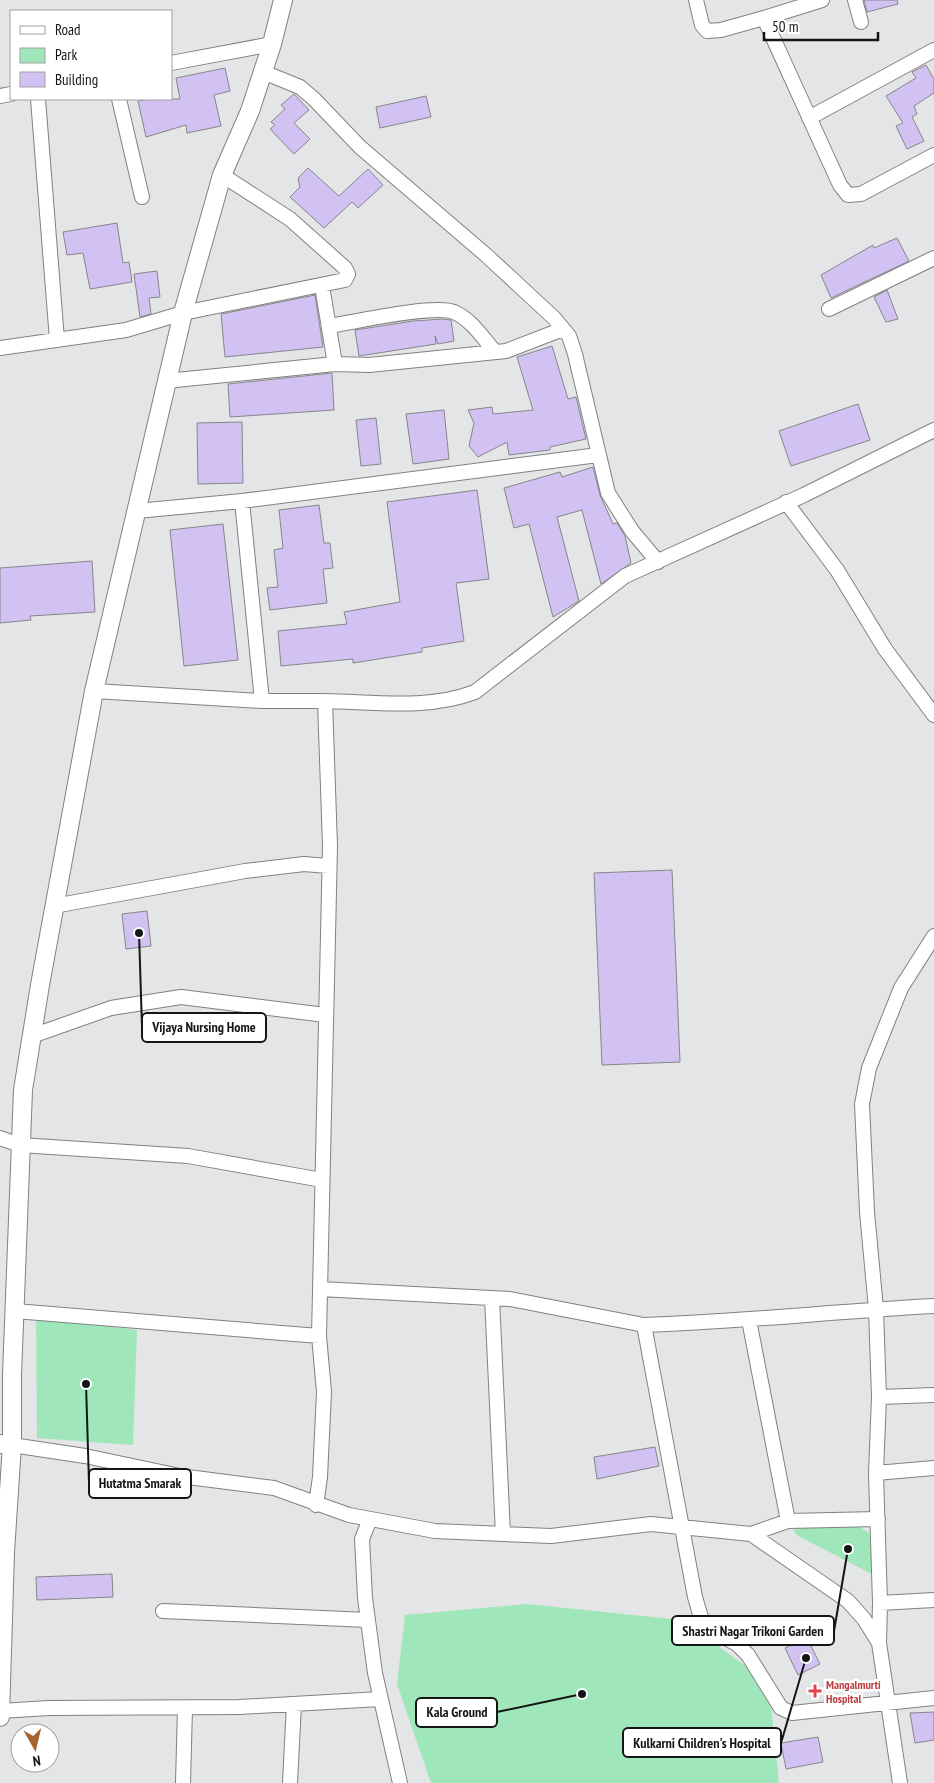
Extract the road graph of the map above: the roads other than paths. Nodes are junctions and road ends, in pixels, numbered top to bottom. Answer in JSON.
{"nodes":[{"id":1,"x":283,"y":0,"type":"edge"},
{"id":2,"x":696,"y":0,"type":"edge"},
{"id":3,"x":822,"y":0,"type":"edge"},
{"id":4,"x":855,"y":0,"type":"edge"},
{"id":5,"x":764,"y":18,"type":"junction"},
{"id":6,"x":862,"y":22,"type":"dead end"},
{"id":7,"x":272,"y":44,"type":"junction"},
{"id":8,"x":934,"y":50,"type":"edge"},
{"id":9,"x":172,"y":62,"type":"edge"},
{"id":10,"x":263,"y":72,"type":"junction"},
{"id":11,"x":38,"y":100,"type":"edge"},
{"id":12,"x":119,"y":100,"type":"edge"},
{"id":13,"x":809,"y":118,"type":"junction"},
{"id":14,"x":934,"y":155,"type":"edge"},
{"id":15,"x":222,"y":175,"type":"junction"},
{"id":16,"x":142,"y":197,"type":"dead end"},
{"id":17,"x":934,"y":258,"type":"edge"},
{"id":18,"x":322,"y":286,"type":"junction"},
{"id":19,"x":829,"y":310,"type":"dead end"},
{"id":20,"x":182,"y":313,"type":"junction"},
{"id":21,"x":329,"y":326,"type":"junction"},
{"id":22,"x":563,"y":329,"type":"junction"},
{"id":23,"x":58,"y":340,"type":"junction"},
{"id":24,"x":0,"y":348,"type":"edge"},
{"id":25,"x":495,"y":352,"type":"junction"},
{"id":26,"x":335,"y":364,"type":"junction"},
{"id":27,"x":166,"y":381,"type":"junction"},
{"id":28,"x":934,"y":430,"type":"edge"},
{"id":29,"x":598,"y":455,"type":"junction"},
{"id":30,"x":242,"y":501,"type":"junction"},
{"id":31,"x":786,"y":502,"type":"junction"},
{"id":32,"x":137,"y":511,"type":"junction"},
{"id":33,"x":658,"y":562,"type":"junction"},
{"id":34,"x":94,"y":691,"type":"junction"},
{"id":35,"x":262,"y":701,"type":"junction"},
{"id":36,"x":325,"y":701,"type":"junction"},
{"id":37,"x":934,"y":715,"type":"edge"},
{"id":38,"x":328,"y":866,"type":"junction"},
{"id":39,"x":54,"y":906,"type":"junction"},
{"id":40,"x":934,"y":936,"type":"edge"},
{"id":41,"x":325,"y":1014,"type":"junction"},
{"id":42,"x":32,"y":1036,"type":"junction"},
{"id":43,"x":0,"y":1138,"type":"edge"},
{"id":44,"x":20,"y":1145,"type":"junction"},
{"id":45,"x":322,"y":1180,"type":"junction"},
{"id":46,"x":320,"y":1289,"type":"junction"},
{"id":47,"x":492,"y":1298,"type":"junction"},
{"id":48,"x":934,"y":1306,"type":"edge"},
{"id":49,"x":876,"y":1309,"type":"junction"},
{"id":50,"x":15,"y":1311,"type":"junction"},
{"id":51,"x":748,"y":1320,"type":"junction"},
{"id":52,"x":644,"y":1325,"type":"junction"},
{"id":53,"x":319,"y":1336,"type":"junction"},
{"id":54,"x":934,"y":1395,"type":"edge"},
{"id":55,"x":878,"y":1397,"type":"junction"},
{"id":56,"x":6,"y":1444,"type":"edge"},
{"id":57,"x":934,"y":1468,"type":"edge"},
{"id":58,"x":876,"y":1473,"type":"junction"},
{"id":59,"x":316,"y":1505,"type":"junction"},
{"id":60,"x":370,"y":1519,"type":"junction"},
{"id":61,"x":878,"y":1519,"type":"junction"},
{"id":62,"x":788,"y":1522,"type":"junction"},
{"id":63,"x":682,"y":1527,"type":"junction"},
{"id":64,"x":503,"y":1534,"type":"junction"},
{"id":65,"x":751,"y":1534,"type":"junction"},
{"id":66,"x":934,"y":1600,"type":"edge"},
{"id":67,"x":880,"y":1603,"type":"junction"},
{"id":68,"x":163,"y":1611,"type":"dead end"},
{"id":69,"x":368,"y":1620,"type":"junction"},
{"id":70,"x":879,"y":1643,"type":"junction"},
{"id":71,"x":934,"y":1698,"type":"edge"},
{"id":72,"x":380,"y":1699,"type":"junction"},
{"id":73,"x":887,"y":1702,"type":"junction"},
{"id":74,"x":294,"y":1704,"type":"junction"},
{"id":75,"x":185,"y":1708,"type":"junction"},
{"id":76,"x":0,"y":1711,"type":"edge"},
{"id":77,"x":0,"y":1716,"type":"edge"},
{"id":78,"x":183,"y":1783,"type":"edge"},
{"id":79,"x":290,"y":1783,"type":"edge"},
{"id":80,"x":400,"y":1783,"type":"edge"},
{"id":81,"x":900,"y":1783,"type":"edge"}],
"edges":[{"from":1,"to":7,"type":"street"},
{"from":2,"to":5,"type":"street"},
{"from":3,"to":5,"type":"street"},
{"from":4,"to":6,"type":"street"},
{"from":5,"to":13,"type":"street"},
{"from":7,"to":9,"type":"street"},
{"from":7,"to":10,"type":"street"},
{"from":8,"to":13,"type":"street"},
{"from":10,"to":15,"type":"street"},
{"from":10,"to":22,"type":"street"},
{"from":11,"to":23,"type":"street"},
{"from":12,"to":16,"type":"street"},
{"from":13,"to":14,"type":"street"},
{"from":15,"to":18,"type":"street"},
{"from":15,"to":20,"type":"street"},
{"from":17,"to":19,"type":"street"},
{"from":18,"to":20,"type":"street"},
{"from":18,"to":21,"type":"street"},
{"from":20,"to":23,"type":"street"},
{"from":20,"to":27,"type":"street"},
{"from":21,"to":25,"type":"street"},
{"from":21,"to":26,"type":"street"},
{"from":22,"to":25,"type":"street"},
{"from":22,"to":29,"type":"street"},
{"from":23,"to":24,"type":"street"},
{"from":25,"to":26,"type":"street"},
{"from":26,"to":27,"type":"street"},
{"from":27,"to":32,"type":"street"},
{"from":28,"to":31,"type":"street"},
{"from":29,"to":30,"type":"street"},
{"from":29,"to":33,"type":"street"},
{"from":30,"to":32,"type":"street"},
{"from":30,"to":35,"type":"street"},
{"from":31,"to":33,"type":"street"},
{"from":31,"to":37,"type":"street"},
{"from":32,"to":34,"type":"street"},
{"from":33,"to":36,"type":"street"},
{"from":34,"to":35,"type":"street"},
{"from":34,"to":39,"type":"street"},
{"from":35,"to":36,"type":"street"},
{"from":36,"to":38,"type":"street"},
{"from":38,"to":39,"type":"street"},
{"from":38,"to":41,"type":"street"},
{"from":39,"to":42,"type":"street"},
{"from":40,"to":49,"type":"street"},
{"from":41,"to":42,"type":"street"},
{"from":41,"to":45,"type":"street"},
{"from":42,"to":44,"type":"street"},
{"from":43,"to":44,"type":"street"},
{"from":44,"to":45,"type":"street"},
{"from":44,"to":50,"type":"street"},
{"from":45,"to":46,"type":"street"},
{"from":46,"to":47,"type":"street"},
{"from":46,"to":53,"type":"street"},
{"from":47,"to":52,"type":"street"},
{"from":47,"to":64,"type":"street"},
{"from":48,"to":49,"type":"street"},
{"from":49,"to":51,"type":"street"},
{"from":49,"to":55,"type":"street"},
{"from":50,"to":53,"type":"street"},
{"from":50,"to":56,"type":"street"},
{"from":51,"to":52,"type":"street"},
{"from":51,"to":62,"type":"street"},
{"from":52,"to":63,"type":"street"},
{"from":53,"to":59,"type":"street"},
{"from":54,"to":55,"type":"street"},
{"from":55,"to":58,"type":"street"},
{"from":56,"to":59,"type":"street"},
{"from":56,"to":76,"type":"street"},
{"from":57,"to":58,"type":"street"},
{"from":58,"to":61,"type":"street"},
{"from":59,"to":60,"type":"street"},
{"from":60,"to":64,"type":"street"},
{"from":60,"to":69,"type":"street"},
{"from":61,"to":62,"type":"street"},
{"from":61,"to":67,"type":"street"},
{"from":62,"to":65,"type":"street"},
{"from":63,"to":64,"type":"street"},
{"from":63,"to":65,"type":"street"},
{"from":63,"to":73,"type":"street"},
{"from":65,"to":70,"type":"street"},
{"from":66,"to":67,"type":"street"},
{"from":67,"to":70,"type":"street"},
{"from":68,"to":69,"type":"street"},
{"from":69,"to":72,"type":"street"},
{"from":70,"to":73,"type":"street"},
{"from":71,"to":73,"type":"street"},
{"from":72,"to":74,"type":"street"},
{"from":72,"to":80,"type":"street"},
{"from":73,"to":81,"type":"street"},
{"from":74,"to":75,"type":"street"},
{"from":74,"to":79,"type":"street"},
{"from":75,"to":76,"type":"street"},
{"from":75,"to":78,"type":"street"},
{"from":76,"to":77,"type":"street"}]}
